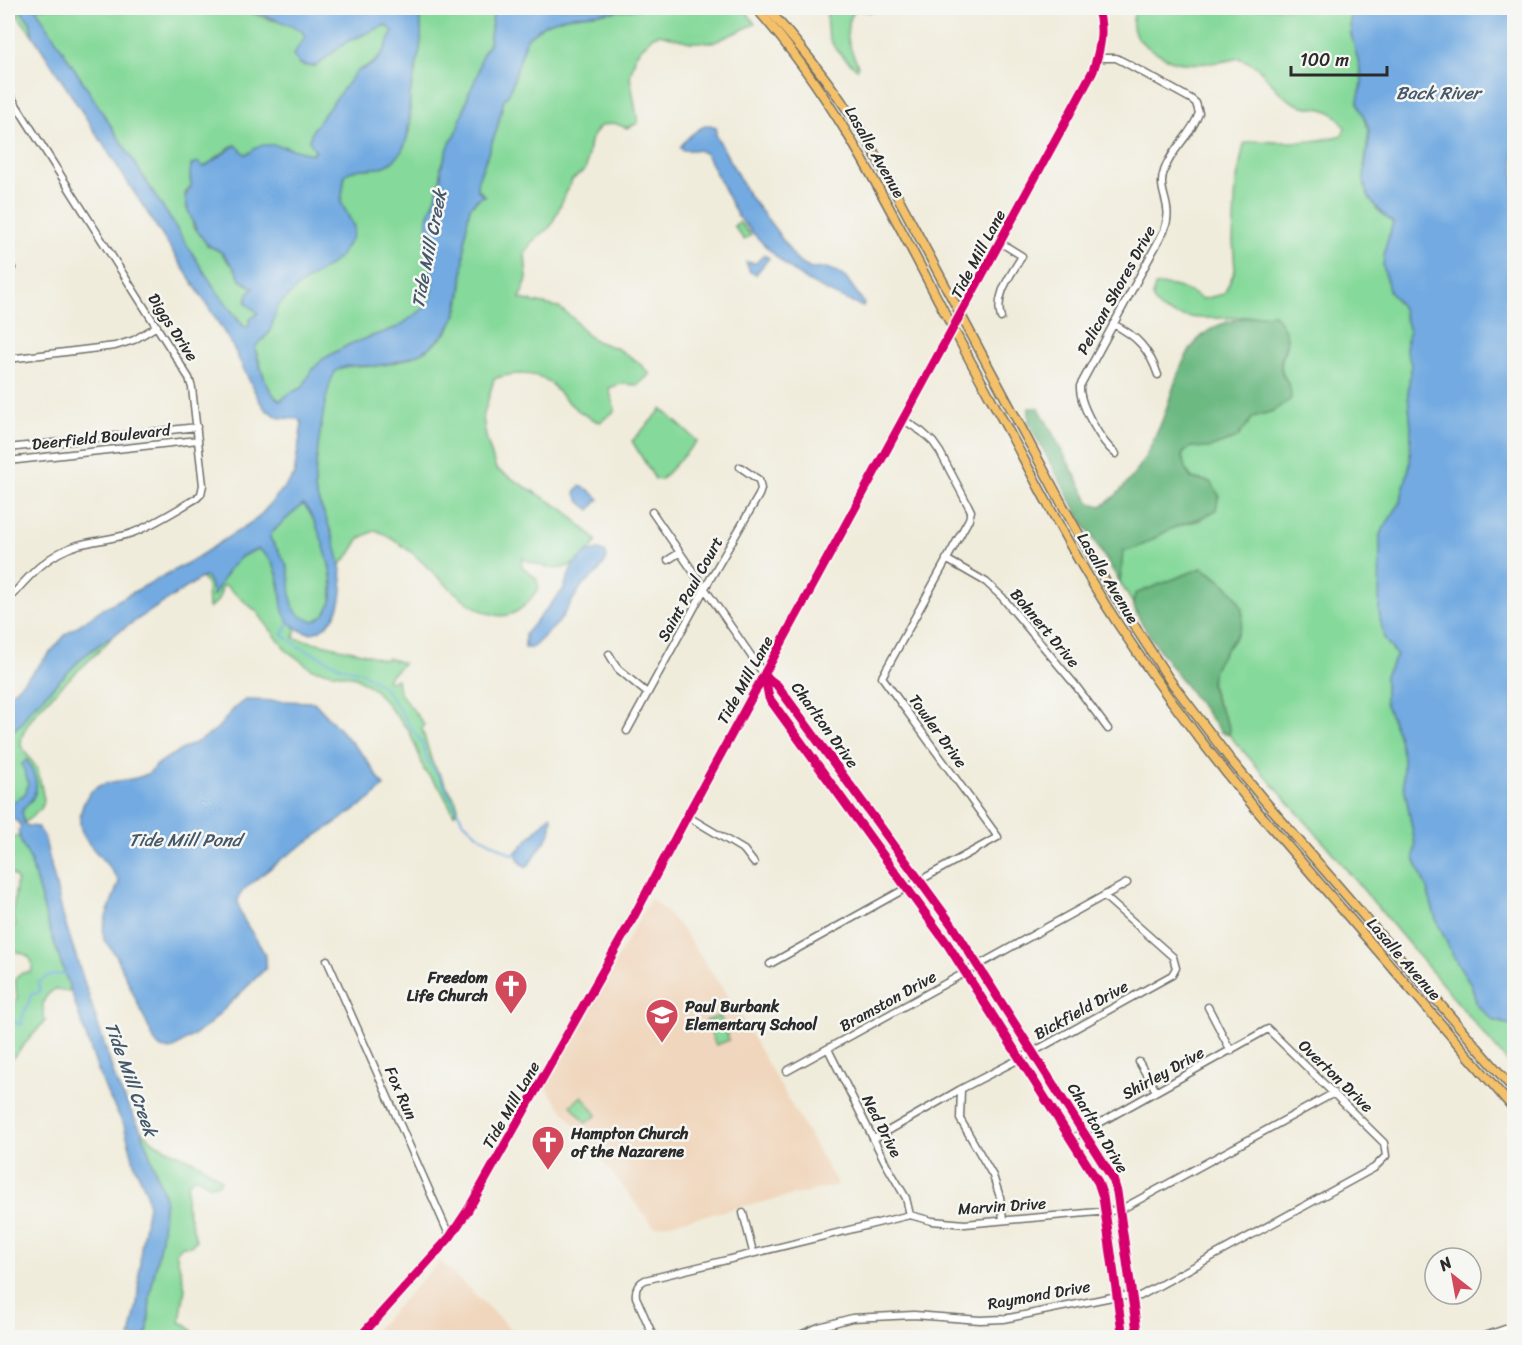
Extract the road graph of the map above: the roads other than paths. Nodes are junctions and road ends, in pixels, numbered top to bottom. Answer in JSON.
{"nodes":[{"id":1,"x":756,"y":8,"type":"edge"},
{"id":2,"x":767,"y":8,"type":"edge"},
{"id":3,"x":1097,"y":8,"type":"edge"},
{"id":4,"x":1097,"y":58,"type":"junction"},
{"id":5,"x":8,"y":92,"type":"edge"},
{"id":6,"x":1001,"y":243,"type":"junction"},
{"id":7,"x":961,"y":317,"type":"junction"},
{"id":8,"x":1001,"y":318,"type":"dead end"},
{"id":9,"x":1113,"y":324,"type":"junction"},
{"id":10,"x":156,"y":326,"type":"junction"},
{"id":11,"x":953,"y":329,"type":"junction"},
{"id":12,"x":8,"y":359,"type":"edge"},
{"id":13,"x":1158,"y":375,"type":"dead end"},
{"id":14,"x":904,"y":420,"type":"junction"},
{"id":15,"x":196,"y":427,"type":"junction"},
{"id":16,"x":198,"y":440,"type":"junction"},
{"id":17,"x":8,"y":448,"type":"edge"},
{"id":18,"x":1116,"y":454,"type":"dead end"},
{"id":19,"x":8,"y":461,"type":"edge"},
{"id":20,"x":740,"y":467,"type":"dead end"},
{"id":21,"x":652,"y":512,"type":"dead end"},
{"id":22,"x":679,"y":553,"type":"junction"},
{"id":23,"x":946,"y":559,"type":"junction"},
{"id":24,"x":668,"y":560,"type":"dead end"},
{"id":25,"x":705,"y":588,"type":"junction"},
{"id":26,"x":8,"y":600,"type":"edge"},
{"id":27,"x":609,"y":654,"type":"dead end"},
{"id":28,"x":765,"y":676,"type":"junction"},
{"id":29,"x":647,"y":693,"type":"junction"},
{"id":30,"x":1107,"y":729,"type":"dead end"},
{"id":31,"x":627,"y":731,"type":"dead end"},
{"id":32,"x":687,"y":816,"type":"junction"},
{"id":33,"x":754,"y":863,"type":"dead end"},
{"id":34,"x":920,"y":880,"type":"junction"},
{"id":35,"x":1127,"y":883,"type":"dead end"},
{"id":36,"x":906,"y":888,"type":"junction"},
{"id":37,"x":1104,"y":896,"type":"junction"},
{"id":38,"x":327,"y":960,"type":"dead end"},
{"id":39,"x":770,"y":963,"type":"dead end"},
{"id":40,"x":979,"y":966,"type":"junction"},
{"id":41,"x":966,"y":973,"type":"junction"},
{"id":42,"x":1208,"y":1007,"type":"dead end"},
{"id":43,"x":1268,"y":1029,"type":"joint"},
{"id":44,"x":828,"y":1049,"type":"junction"},
{"id":45,"x":1231,"y":1051,"type":"junction"},
{"id":46,"x":1034,"y":1052,"type":"junction"},
{"id":47,"x":1020,"y":1059,"type":"junction"},
{"id":48,"x":1139,"y":1062,"type":"dead end"},
{"id":49,"x":787,"y":1071,"type":"dead end"},
{"id":50,"x":961,"y":1089,"type":"junction"},
{"id":51,"x":1515,"y":1090,"type":"edge"},
{"id":52,"x":1156,"y":1091,"type":"junction"},
{"id":53,"x":1334,"y":1093,"type":"junction"},
{"id":54,"x":1515,"y":1109,"type":"edge"},
{"id":55,"x":1084,"y":1132,"type":"junction"},
{"id":56,"x":874,"y":1139,"type":"junction"},
{"id":57,"x":1071,"y":1139,"type":"junction"},
{"id":58,"x":1120,"y":1210,"type":"junction"},
{"id":59,"x":1105,"y":1212,"type":"junction"},
{"id":60,"x":743,"y":1213,"type":"dead end"},
{"id":61,"x":910,"y":1215,"type":"junction"},
{"id":62,"x":1003,"y":1220,"type":"junction"},
{"id":63,"x":450,"y":1237,"type":"junction"},
{"id":64,"x":753,"y":1252,"type":"junction"},
{"id":65,"x":1117,"y":1296,"type":"junction"},
{"id":66,"x":1132,"y":1298,"type":"junction"},
{"id":67,"x":1515,"y":1328,"type":"edge"},
{"id":68,"x":358,"y":1338,"type":"edge"},
{"id":69,"x":654,"y":1338,"type":"edge"},
{"id":70,"x":793,"y":1338,"type":"edge"},
{"id":71,"x":1123,"y":1338,"type":"edge"},
{"id":72,"x":1138,"y":1338,"type":"edge"},
{"id":73,"x":1479,"y":1338,"type":"edge"}],
"edges":[{"from":1,"to":11,"type":"main road","name":"Lasalle Avenue"},
{"from":2,"to":7,"type":"main road","name":"Lasalle Avenue"},
{"from":3,"to":4,"type":"street","name":"Tide Mill Lane"},
{"from":4,"to":6,"type":"street","name":"Tide Mill Lane"},
{"from":4,"to":9,"type":"street","name":"Pelican Shores Drive"},
{"from":5,"to":10,"type":"street","name":"Diggs Drive"},
{"from":6,"to":7,"type":"street","name":"Tide Mill Lane"},
{"from":6,"to":8,"type":"street"},
{"from":7,"to":11,"type":"street","name":"Tide Mill Lane"},
{"from":7,"to":51,"type":"main road","name":"Lasalle Avenue"},
{"from":9,"to":13,"type":"street"},
{"from":9,"to":18,"type":"street","name":"Pelican Shores Drive"},
{"from":10,"to":12,"type":"street"},
{"from":10,"to":15,"type":"street","name":"Diggs Drive"},
{"from":11,"to":14,"type":"street","name":"Tide Mill Lane"},
{"from":11,"to":54,"type":"main road","name":"Lasalle Avenue"},
{"from":14,"to":23,"type":"street","name":"Towler Drive"},
{"from":14,"to":28,"type":"street","name":"Tide Mill Lane"},
{"from":15,"to":16,"type":"street","name":"Diggs Drive"},
{"from":15,"to":17,"type":"street","name":"Deerfield Boulevard"},
{"from":16,"to":19,"type":"street","name":"Deerfield Boulevard"},
{"from":16,"to":26,"type":"street","name":"Diggs Drive"},
{"from":20,"to":25,"type":"street","name":"Saint Paul Court"},
{"from":21,"to":22,"type":"street","name":"Charlton Drive"},
{"from":22,"to":24,"type":"street"},
{"from":22,"to":25,"type":"street","name":"Charlton Drive"},
{"from":23,"to":30,"type":"street","name":"Bohnert Drive"},
{"from":23,"to":34,"type":"street","name":"Towler Drive"},
{"from":25,"to":28,"type":"street","name":"Charlton Drive"},
{"from":25,"to":29,"type":"street","name":"Saint Paul Court"},
{"from":27,"to":29,"type":"street"},
{"from":28,"to":32,"type":"street","name":"Tide Mill Lane"},
{"from":28,"to":34,"type":"street","name":"Charlton Drive"},
{"from":28,"to":36,"type":"street","name":"Charlton Drive"},
{"from":29,"to":31,"type":"street","name":"Saint Paul Court"},
{"from":32,"to":33,"type":"street"},
{"from":32,"to":63,"type":"street","name":"Tide Mill Lane"},
{"from":34,"to":36,"type":"street","name":"Towler Drive"},
{"from":34,"to":40,"type":"street","name":"Charlton Drive"},
{"from":35,"to":37,"type":"street","name":"Bramston Drive"},
{"from":36,"to":39,"type":"street","name":"Towler Drive"},
{"from":36,"to":41,"type":"street","name":"Charlton Drive"},
{"from":37,"to":40,"type":"street","name":"Bramston Drive"},
{"from":37,"to":46,"type":"street","name":"Bickfield Drive"},
{"from":38,"to":63,"type":"street","name":"Fox Run"},
{"from":40,"to":41,"type":"street","name":"Bramston Drive"},
{"from":40,"to":46,"type":"street","name":"Charlton Drive"},
{"from":41,"to":44,"type":"street","name":"Bramston Drive"},
{"from":41,"to":47,"type":"street","name":"Charlton Drive"},
{"from":42,"to":45,"type":"street"},
{"from":43,"to":45,"type":"street","name":"Shirley Drive"},
{"from":43,"to":53,"type":"street","name":"Overton Drive"},
{"from":44,"to":49,"type":"street","name":"Bramston Drive"},
{"from":44,"to":56,"type":"street","name":"Ned Drive"},
{"from":45,"to":52,"type":"street","name":"Shirley Drive"},
{"from":46,"to":47,"type":"street","name":"Bickfield Drive"},
{"from":46,"to":55,"type":"street","name":"Charlton Drive"},
{"from":47,"to":50,"type":"street","name":"Bickfield Drive"},
{"from":47,"to":57,"type":"street","name":"Charlton Drive"},
{"from":48,"to":52,"type":"street"},
{"from":50,"to":56,"type":"street","name":"Bickfield Drive"},
{"from":50,"to":62,"type":"street"},
{"from":52,"to":55,"type":"street","name":"Shirley Drive"},
{"from":53,"to":58,"type":"street","name":"Marvin Drive"},
{"from":53,"to":66,"type":"street","name":"Overton Drive"},
{"from":55,"to":57,"type":"street","name":"Shirley Drive"},
{"from":55,"to":58,"type":"street","name":"Charlton Drive"},
{"from":56,"to":61,"type":"street","name":"Ned Drive"},
{"from":57,"to":59,"type":"street","name":"Charlton Drive"},
{"from":58,"to":59,"type":"street","name":"Marvin Drive"},
{"from":58,"to":66,"type":"street","name":"Charlton Drive"},
{"from":59,"to":62,"type":"street","name":"Marvin Drive"},
{"from":59,"to":65,"type":"street","name":"Charlton Drive"},
{"from":60,"to":64,"type":"street"},
{"from":61,"to":62,"type":"street","name":"Marvin Drive"},
{"from":61,"to":64,"type":"street","name":"Marvin Drive"},
{"from":63,"to":68,"type":"street","name":"Tide Mill Lane"},
{"from":64,"to":69,"type":"street","name":"Marvin Drive"},
{"from":65,"to":66,"type":"street","name":"Raymond Drive"},
{"from":65,"to":70,"type":"street","name":"Raymond Drive"},
{"from":65,"to":71,"type":"street","name":"Charlton Drive"},
{"from":66,"to":72,"type":"street","name":"Charlton Drive"},
{"from":67,"to":73,"type":"street"}]}
